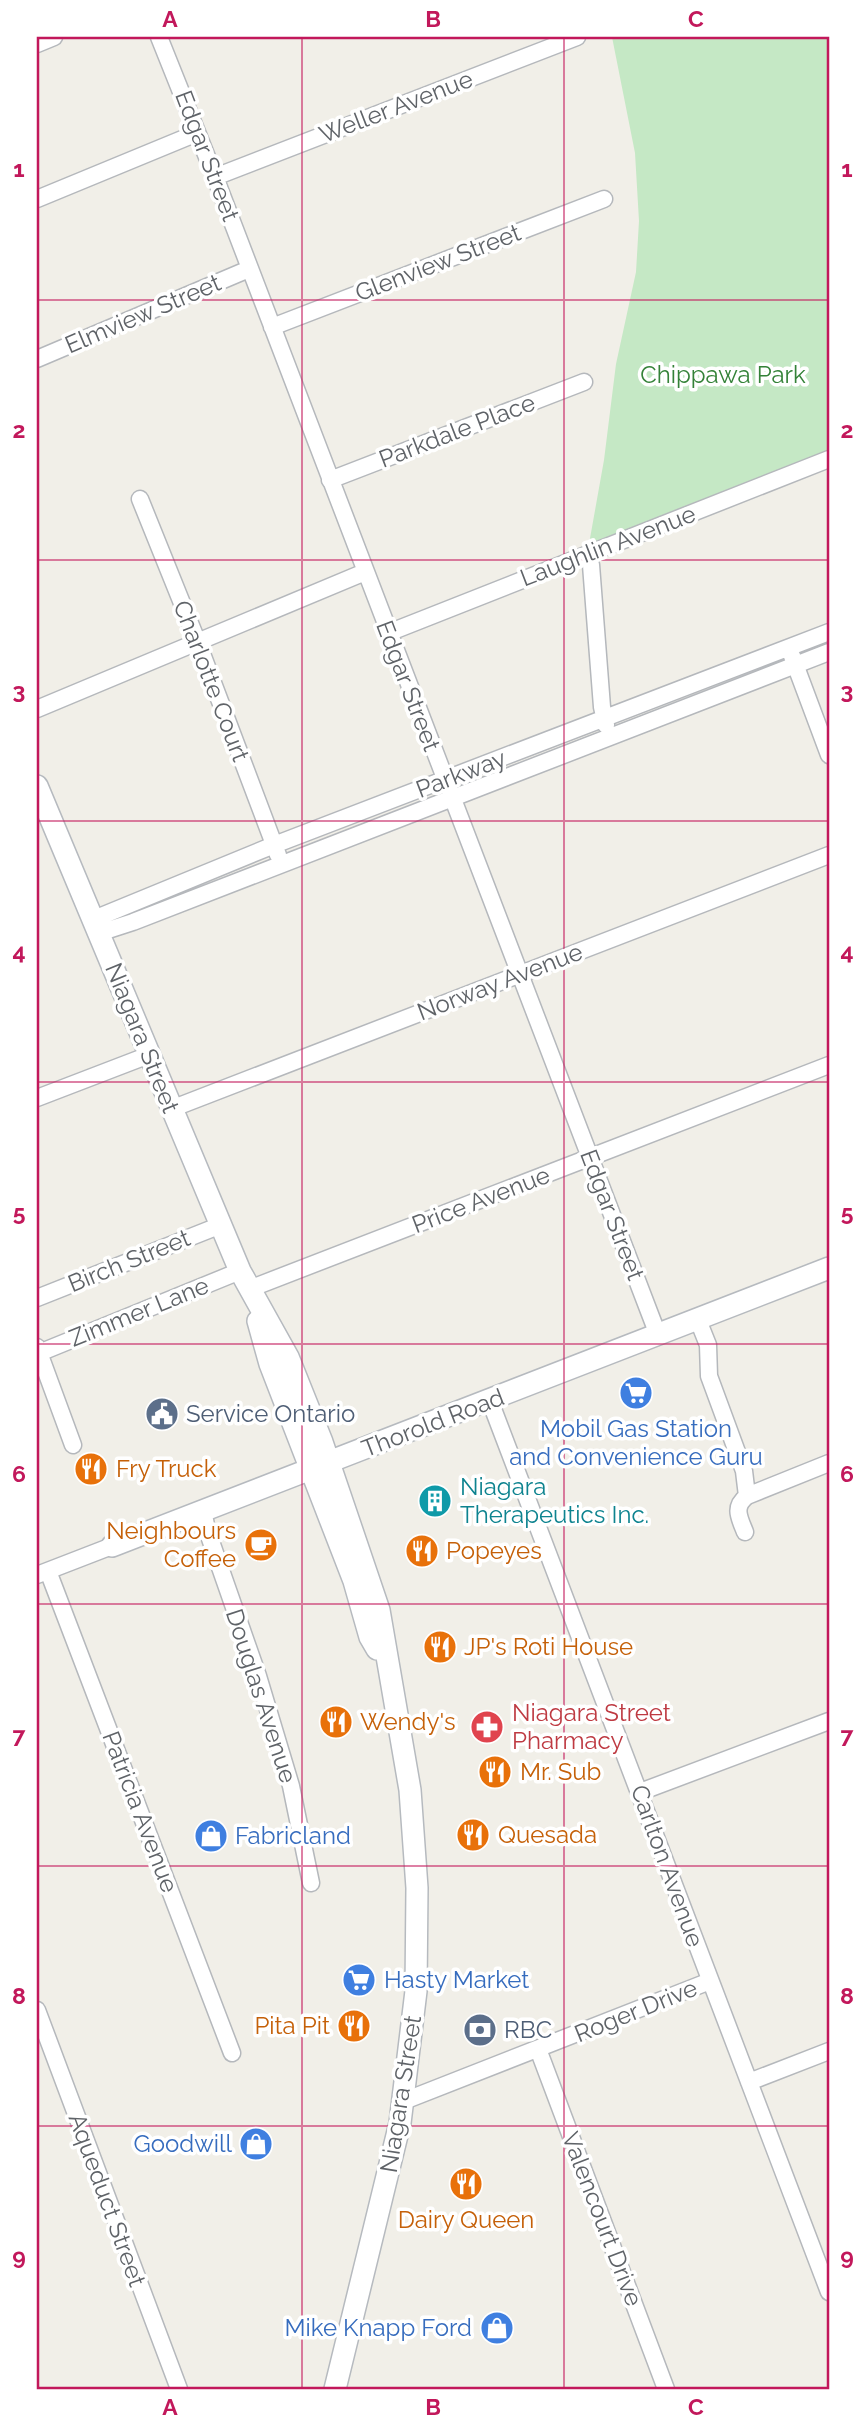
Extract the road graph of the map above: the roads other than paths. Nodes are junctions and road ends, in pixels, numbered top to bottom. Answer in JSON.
{"nodes":[{"id":1,"x":54,"y":37,"type":"edge"},
{"id":2,"x":159,"y":37,"type":"edge"},
{"id":3,"x":173,"y":37,"type":"edge"},
{"id":4,"x":577,"y":37,"type":"edge"},
{"id":5,"x":37,"y":44,"type":"edge"},
{"id":6,"x":174,"y":70,"type":"junction"},
{"id":7,"x":197,"y":132,"type":"junction"},
{"id":8,"x":215,"y":177,"type":"junction"},
{"id":9,"x":37,"y":199,"type":"edge"},
{"id":10,"x":604,"y":199,"type":"dead end"},
{"id":11,"x":249,"y":269,"type":"junction"},
{"id":12,"x":272,"y":327,"type":"junction"},
{"id":13,"x":37,"y":359,"type":"edge"},
{"id":14,"x":584,"y":382,"type":"dead end"},
{"id":15,"x":829,"y":459,"type":"edge"},
{"id":16,"x":330,"y":480,"type":"junction"},
{"id":17,"x":140,"y":499,"type":"dead end"},
{"id":18,"x":587,"y":554,"type":"junction"},
{"id":19,"x":365,"y":572,"type":"junction"},
{"id":20,"x":829,"y":632,"type":"edge"},
{"id":21,"x":388,"y":633,"type":"junction"},
{"id":22,"x":198,"y":643,"type":"junction"},
{"id":23,"x":788,"y":648,"type":"junction"},
{"id":24,"x":829,"y":652,"type":"edge"},
{"id":25,"x":795,"y":665,"type":"junction"},
{"id":26,"x":37,"y":709,"type":"edge"},
{"id":27,"x":604,"y":718,"type":"junction"},
{"id":28,"x":611,"y":737,"type":"junction"},
{"id":29,"x":829,"y":755,"type":"edge"},
{"id":30,"x":445,"y":780,"type":"junction"},
{"id":31,"x":37,"y":786,"type":"edge"},
{"id":32,"x":452,"y":798,"type":"junction"},
{"id":33,"x":274,"y":845,"type":"junction"},
{"id":34,"x":829,"y":856,"type":"edge"},
{"id":35,"x":281,"y":864,"type":"junction"},
{"id":36,"x":97,"y":926,"type":"junction"},
{"id":37,"x":519,"y":975,"type":"junction"},
{"id":38,"x":149,"y":1055,"type":"junction"},
{"id":39,"x":829,"y":1066,"type":"edge"},
{"id":40,"x":37,"y":1098,"type":"edge"},
{"id":41,"x":171,"y":1109,"type":"junction"},
{"id":42,"x":590,"y":1158,"type":"junction"},
{"id":43,"x":221,"y":1225,"type":"junction"},
{"id":44,"x":829,"y":1268,"type":"edge"},
{"id":45,"x":245,"y":1280,"type":"junction"},
{"id":46,"x":37,"y":1298,"type":"edge"},
{"id":47,"x":698,"y":1320,"type":"junction"},
{"id":48,"x":658,"y":1335,"type":"junction"},
{"id":49,"x":38,"y":1350,"type":"edge"},
{"id":50,"x":42,"y":1383,"type":"edge"},
{"id":51,"x":490,"y":1401,"type":"junction"},
{"id":52,"x":73,"y":1445,"type":"dead end"},
{"id":53,"x":829,"y":1463,"type":"edge"},
{"id":54,"x":320,"y":1466,"type":"junction"},
{"id":55,"x":747,"y":1496,"type":"junction"},
{"id":56,"x":203,"y":1510,"type":"junction"},
{"id":57,"x":746,"y":1532,"type":"dead end"},
{"id":58,"x":112,"y":1546,"type":"joint"},
{"id":59,"x":42,"y":1573,"type":"edge"},
{"id":60,"x":829,"y":1721,"type":"edge"},
{"id":61,"x":640,"y":1792,"type":"junction"},
{"id":62,"x":312,"y":1883,"type":"dead end"},
{"id":63,"x":710,"y":1981,"type":"junction"},
{"id":64,"x":37,"y":2010,"type":"edge"},
{"id":65,"x":538,"y":2049,"type":"junction"},
{"id":66,"x":829,"y":2051,"type":"edge"},
{"id":67,"x":232,"y":2053,"type":"dead end"},
{"id":68,"x":749,"y":2082,"type":"junction"},
{"id":69,"x":404,"y":2101,"type":"junction"},
{"id":70,"x":829,"y":2291,"type":"edge"},
{"id":71,"x":179,"y":2389,"type":"edge"},
{"id":72,"x":335,"y":2389,"type":"edge"},
{"id":73,"x":666,"y":2389,"type":"edge"}],
"edges":[{"from":1,"to":5,"type":"street"},
{"from":2,"to":6,"type":"street","name":"Edgar Street"},
{"from":3,"to":6,"type":"street"},
{"from":4,"to":8,"type":"street","name":"Weller Avenue"},
{"from":6,"to":7,"type":"street","name":"Edgar Street"},
{"from":7,"to":8,"type":"street","name":"Edgar Street"},
{"from":7,"to":9,"type":"street"},
{"from":8,"to":11,"type":"street","name":"Edgar Street"},
{"from":10,"to":12,"type":"street","name":"Glenview Street"},
{"from":11,"to":12,"type":"street","name":"Edgar Street"},
{"from":11,"to":13,"type":"street","name":"Elmview Street"},
{"from":12,"to":16,"type":"street","name":"Edgar Street"},
{"from":14,"to":16,"type":"street","name":"Parkdale Place"},
{"from":15,"to":18,"type":"street","name":"Laughlin Avenue"},
{"from":16,"to":19,"type":"street","name":"Edgar Street"},
{"from":17,"to":22,"type":"street","name":"Charlotte Court"},
{"from":18,"to":21,"type":"street","name":"Laughlin Avenue"},
{"from":18,"to":27,"type":"street"},
{"from":19,"to":21,"type":"street","name":"Edgar Street"},
{"from":19,"to":22,"type":"street"},
{"from":20,"to":23,"type":"street","name":"Parkway"},
{"from":21,"to":30,"type":"street","name":"Edgar Street"},
{"from":22,"to":26,"type":"street"},
{"from":22,"to":33,"type":"street","name":"Charlotte Court"},
{"from":23,"to":25,"type":"street"},
{"from":23,"to":27,"type":"street","name":"Parkway"},
{"from":24,"to":25,"type":"street","name":"Parkway"},
{"from":25,"to":28,"type":"street","name":"Parkway"},
{"from":25,"to":29,"type":"street"},
{"from":27,"to":28,"type":"street"},
{"from":27,"to":30,"type":"street","name":"Parkway"},
{"from":28,"to":32,"type":"street","name":"Parkway"},
{"from":30,"to":32,"type":"street","name":"Edgar Street"},
{"from":30,"to":33,"type":"street","name":"Parkway"},
{"from":31,"to":36,"type":"main road","name":"Niagara Street"},
{"from":32,"to":35,"type":"street","name":"Parkway"},
{"from":32,"to":37,"type":"street","name":"Edgar Street"},
{"from":33,"to":35,"type":"street","name":"Charlotte Court"},
{"from":33,"to":36,"type":"street","name":"Parkway"},
{"from":34,"to":37,"type":"street","name":"Norway Avenue"},
{"from":35,"to":36,"type":"street","name":"Parkway"},
{"from":36,"to":38,"type":"main road","name":"Niagara Street"},
{"from":37,"to":41,"type":"street","name":"Norway Avenue"},
{"from":37,"to":42,"type":"street","name":"Edgar Street"},
{"from":38,"to":40,"type":"street"},
{"from":38,"to":41,"type":"main road","name":"Niagara Street"},
{"from":39,"to":42,"type":"street","name":"Price Avenue"},
{"from":41,"to":43,"type":"main road","name":"Niagara Street"},
{"from":42,"to":45,"type":"street","name":"Price Avenue"},
{"from":42,"to":48,"type":"street","name":"Edgar Street"},
{"from":43,"to":45,"type":"main road","name":"Niagara Street"},
{"from":43,"to":46,"type":"street","name":"Birch Street"},
{"from":44,"to":47,"type":"main road","name":"Thorold Road"},
{"from":45,"to":49,"type":"street","name":"Zimmer Lane"},
{"from":45,"to":54,"type":"main road","name":"Niagara Street"},
{"from":47,"to":48,"type":"main road","name":"Thorold Road"},
{"from":47,"to":55,"type":"street"},
{"from":48,"to":51,"type":"main road","name":"Thorold Road"},
{"from":49,"to":50,"type":"street"},
{"from":50,"to":52,"type":"street"},
{"from":51,"to":54,"type":"main road","name":"Thorold Road"},
{"from":51,"to":61,"type":"street","name":"Carlton Avenue"},
{"from":53,"to":55,"type":"street"},
{"from":54,"to":56,"type":"main road","name":"Thorold Road"},
{"from":54,"to":69,"type":"main road","name":"Niagara Street"},
{"from":55,"to":57,"type":"street"},
{"from":56,"to":58,"type":"main road","name":"Thorold Road"},
{"from":56,"to":62,"type":"street","name":"Douglas Avenue"},
{"from":58,"to":59,"type":"street","name":"Thorold Road"},
{"from":59,"to":67,"type":"street","name":"Patricia Avenue"},
{"from":60,"to":61,"type":"street"},
{"from":61,"to":63,"type":"street","name":"Carlton Avenue"},
{"from":63,"to":65,"type":"street","name":"Roger Drive"},
{"from":63,"to":68,"type":"street","name":"Carlton Avenue"},
{"from":64,"to":71,"type":"street","name":"Aqueduct Street"},
{"from":65,"to":69,"type":"street","name":"Roger Drive"},
{"from":65,"to":73,"type":"street","name":"Valencourt Drive"},
{"from":66,"to":68,"type":"street"},
{"from":68,"to":70,"type":"street","name":"Carlton Avenue"},
{"from":69,"to":72,"type":"main road","name":"Niagara Street"}]}
